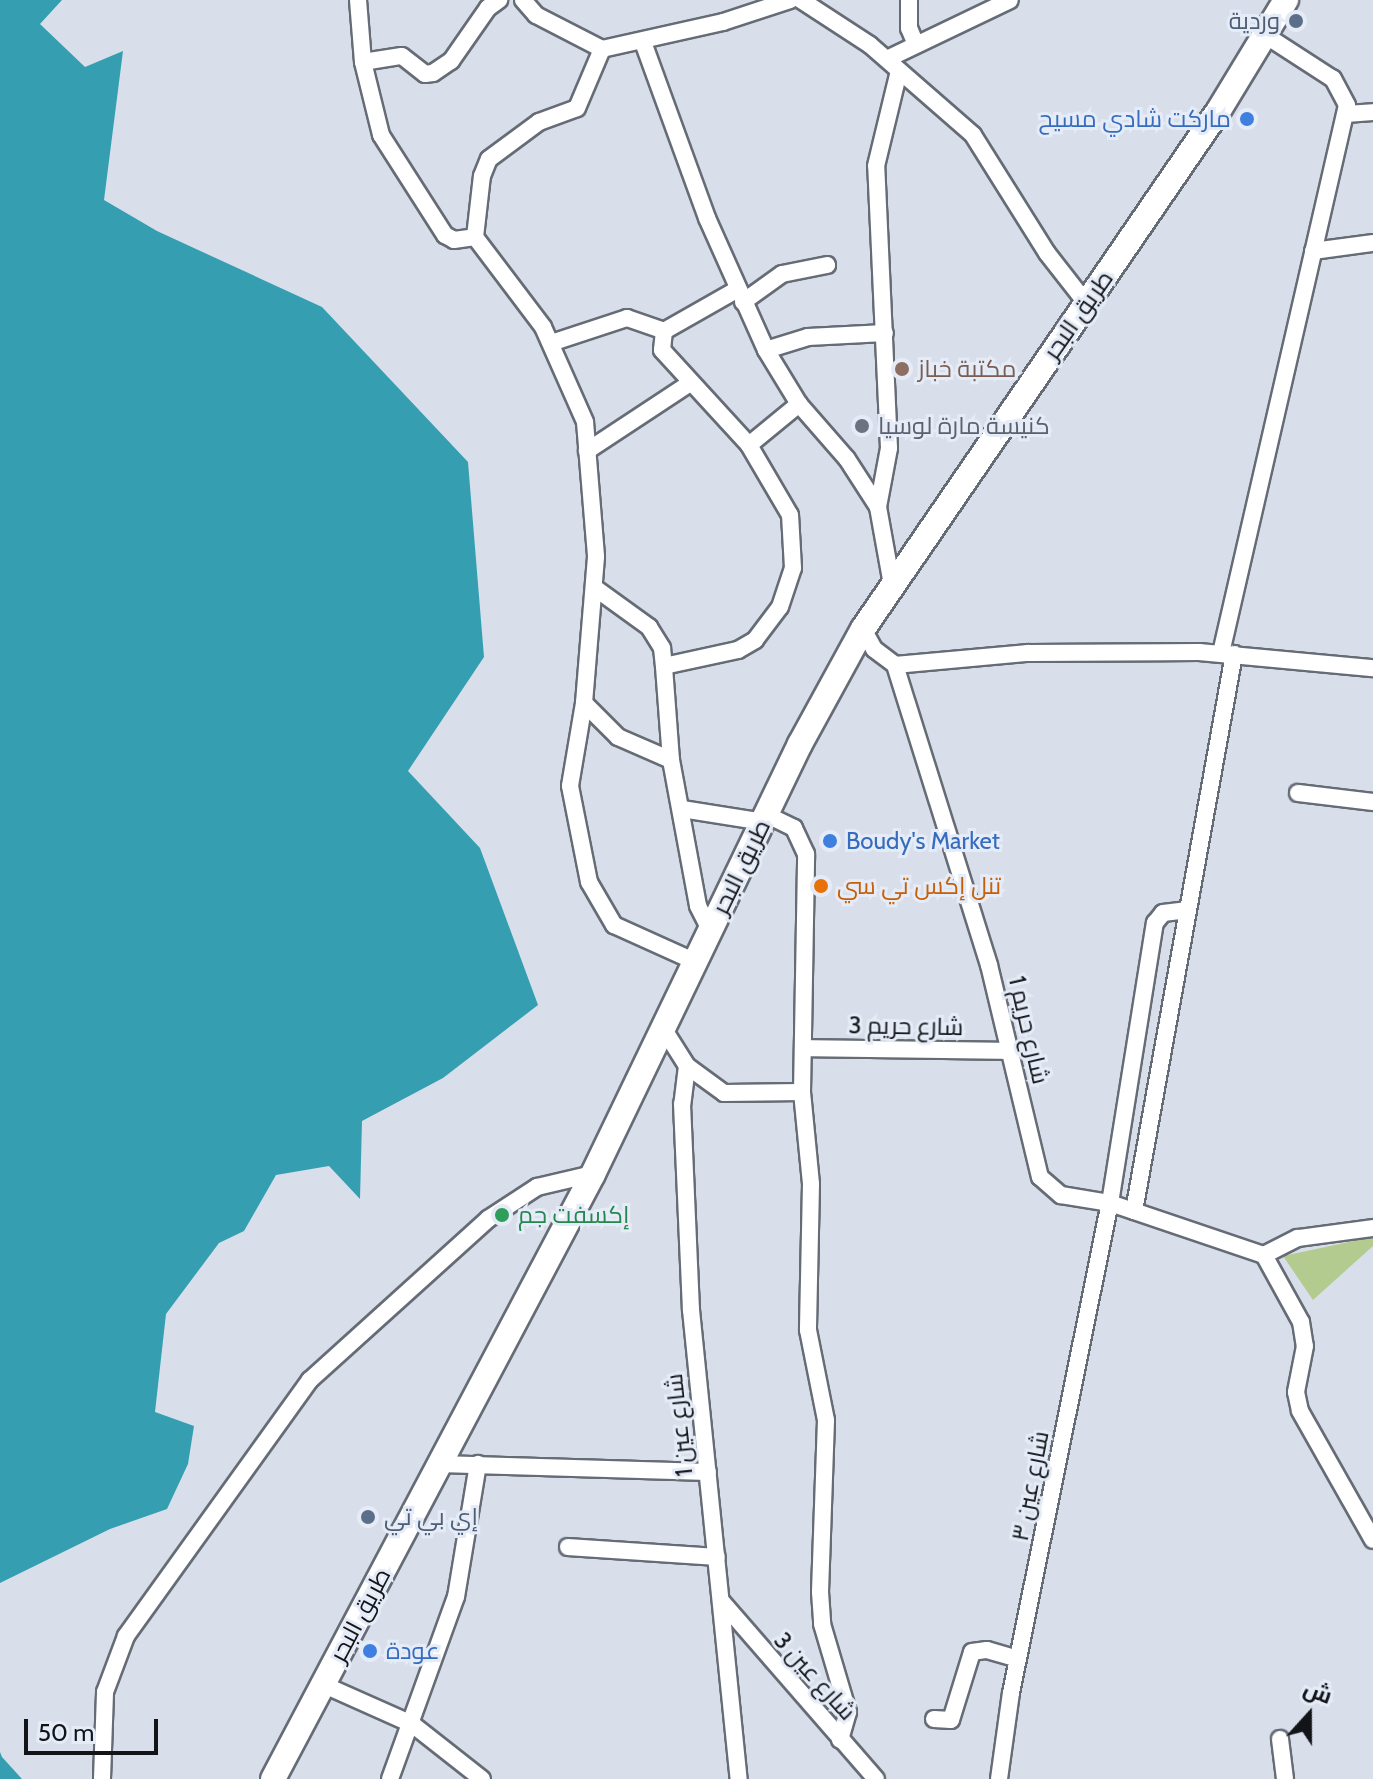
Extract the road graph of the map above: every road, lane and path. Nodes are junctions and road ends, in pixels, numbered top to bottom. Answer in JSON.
{"nodes":[{"id":1,"x":358,"y":0,"type":"edge"},
{"id":2,"x":499,"y":0,"type":"edge"},
{"id":3,"x":523,"y":0,"type":"edge"},
{"id":4,"x":790,"y":0,"type":"edge"},
{"id":5,"x":801,"y":0,"type":"edge"},
{"id":6,"x":909,"y":0,"type":"edge"},
{"id":7,"x":1010,"y":0,"type":"edge"},
{"id":8,"x":1282,"y":2,"type":"edge"},
{"id":9,"x":1265,"y":35,"type":"junction"},
{"id":10,"x":643,"y":42,"type":"junction"},
{"id":11,"x":915,"y":42,"type":"junction"},
{"id":12,"x":602,"y":49,"type":"junction"},
{"id":13,"x":363,"y":62,"type":"junction"},
{"id":14,"x":893,"y":65,"type":"junction"},
{"id":15,"x":1373,"y":112,"type":"edge"},
{"id":16,"x":1346,"y":114,"type":"junction"},
{"id":17,"x":475,"y":237,"type":"junction"},
{"id":18,"x":1373,"y":243,"type":"edge"},
{"id":19,"x":1313,"y":251,"type":"junction"},
{"id":20,"x":827,"y":265,"type":"dead end"},
{"id":21,"x":740,"y":295,"type":"junction"},
{"id":22,"x":1086,"y":303,"type":"junction"},
{"id":23,"x":664,"y":331,"type":"junction"},
{"id":24,"x":885,"y":333,"type":"junction"},
{"id":25,"x":551,"y":343,"type":"junction"},
{"id":26,"x":766,"y":350,"type":"junction"},
{"id":27,"x":690,"y":383,"type":"junction"},
{"id":28,"x":799,"y":404,"type":"junction"},
{"id":29,"x":749,"y":445,"type":"junction"},
{"id":30,"x":587,"y":451,"type":"junction"},
{"id":31,"x":878,"y":507,"type":"junction"},
{"id":32,"x":892,"y":585,"type":"junction"},
{"id":33,"x":595,"y":588,"type":"junction"},
{"id":34,"x":863,"y":629,"type":"junction"},
{"id":35,"x":1228,"y":653,"type":"junction"},
{"id":36,"x":895,"y":665,"type":"junction"},
{"id":37,"x":664,"y":666,"type":"junction"},
{"id":38,"x":1373,"y":668,"type":"edge"},
{"id":39,"x":584,"y":703,"type":"junction"},
{"id":40,"x":671,"y":760,"type":"junction"},
{"id":41,"x":1298,"y":793,"type":"dead end"},
{"id":42,"x":1373,"y":802,"type":"edge"},
{"id":43,"x":682,"y":809,"type":"junction"},
{"id":44,"x":765,"y":818,"type":"junction"},
{"id":45,"x":1186,"y":910,"type":"junction"},
{"id":46,"x":710,"y":930,"type":"junction"},
{"id":47,"x":696,"y":962,"type":"junction"},
{"id":48,"x":663,"y":1028,"type":"junction"},
{"id":49,"x":803,"y":1048,"type":"junction"},
{"id":50,"x":1009,"y":1051,"type":"junction"},
{"id":51,"x":687,"y":1066,"type":"junction"},
{"id":52,"x":802,"y":1092,"type":"junction"},
{"id":53,"x":593,"y":1174,"type":"junction"},
{"id":54,"x":1110,"y":1203,"type":"junction"},
{"id":55,"x":1134,"y":1211,"type":"junction"},
{"id":56,"x":1373,"y":1228,"type":"edge"},
{"id":57,"x":1264,"y":1255,"type":"junction"},
{"id":58,"x":439,"y":1464,"type":"junction"},
{"id":59,"x":478,"y":1464,"type":"junction"},
{"id":60,"x":708,"y":1472,"type":"junction"},
{"id":61,"x":1373,"y":1540,"type":"edge"},
{"id":62,"x":568,"y":1547,"type":"dead end"},
{"id":63,"x":717,"y":1557,"type":"junction"},
{"id":64,"x":722,"y":1601,"type":"junction"},
{"id":65,"x":1018,"y":1659,"type":"junction"},
{"id":66,"x":322,"y":1684,"type":"junction"},
{"id":67,"x":934,"y":1719,"type":"dead end"},
{"id":68,"x":412,"y":1724,"type":"junction"},
{"id":69,"x":1280,"y":1739,"type":"dead end"},
{"id":70,"x":840,"y":1740,"type":"junction"},
{"id":71,"x":102,"y":1779,"type":"edge"},
{"id":72,"x":273,"y":1779,"type":"edge"},
{"id":73,"x":390,"y":1779,"type":"edge"},
{"id":74,"x":482,"y":1779,"type":"edge"},
{"id":75,"x":739,"y":1779,"type":"edge"},
{"id":76,"x":876,"y":1779,"type":"edge"},
{"id":77,"x":999,"y":1779,"type":"edge"},
{"id":78,"x":1285,"y":1779,"type":"edge"}],
"edges":[{"from":1,"to":13,"type":"street"},
{"from":2,"to":13,"type":"street"},
{"from":3,"to":12,"type":"street"},
{"from":4,"to":10,"type":"street"},
{"from":5,"to":14,"type":"street"},
{"from":6,"to":11,"type":"street"},
{"from":7,"to":11,"type":"street"},
{"from":8,"to":9,"type":"main road","name":"طريق البحر"},
{"from":9,"to":16,"type":"street"},
{"from":9,"to":22,"type":"main road","name":"طريق البحر"},
{"from":10,"to":12,"type":"street"},
{"from":10,"to":21,"type":"street"},
{"from":11,"to":14,"type":"street"},
{"from":12,"to":17,"type":"street"},
{"from":13,"to":17,"type":"street"},
{"from":14,"to":22,"type":"street"},
{"from":14,"to":24,"type":"street"},
{"from":15,"to":16,"type":"street"},
{"from":16,"to":19,"type":"street"},
{"from":17,"to":25,"type":"street"},
{"from":18,"to":19,"type":"street"},
{"from":19,"to":35,"type":"street"},
{"from":20,"to":21,"type":"street"},
{"from":21,"to":23,"type":"street"},
{"from":21,"to":26,"type":"street"},
{"from":22,"to":32,"type":"main road","name":"طريق البحر"},
{"from":23,"to":25,"type":"street"},
{"from":23,"to":27,"type":"street"},
{"from":24,"to":26,"type":"street"},
{"from":24,"to":31,"type":"street"},
{"from":25,"to":30,"type":"street"},
{"from":26,"to":28,"type":"street"},
{"from":27,"to":29,"type":"street"},
{"from":27,"to":30,"type":"street"},
{"from":28,"to":29,"type":"street"},
{"from":28,"to":31,"type":"street"},
{"from":29,"to":37,"type":"street"},
{"from":30,"to":33,"type":"street"},
{"from":31,"to":32,"type":"street"},
{"from":32,"to":34,"type":"main road","name":"طريق البحر"},
{"from":33,"to":37,"type":"street"},
{"from":33,"to":39,"type":"street"},
{"from":34,"to":36,"type":"street"},
{"from":34,"to":44,"type":"main road","name":"طريق البحر"},
{"from":35,"to":36,"type":"street"},
{"from":35,"to":38,"type":"street"},
{"from":35,"to":45,"type":"street"},
{"from":36,"to":50,"type":"street","name":"شارع حريم 1"},
{"from":37,"to":40,"type":"street"},
{"from":39,"to":40,"type":"street"},
{"from":39,"to":47,"type":"street"},
{"from":40,"to":43,"type":"street"},
{"from":41,"to":42,"type":"street"},
{"from":43,"to":44,"type":"street"},
{"from":43,"to":46,"type":"street"},
{"from":44,"to":46,"type":"main road","name":"طريق البحر"},
{"from":44,"to":49,"type":"street"},
{"from":45,"to":54,"type":"street","name":"شارع عين ٣"},
{"from":45,"to":55,"type":"street"},
{"from":46,"to":47,"type":"main road","name":"طريق البحر"},
{"from":47,"to":48,"type":"main road","name":"طريق البحر"},
{"from":48,"to":51,"type":"street"},
{"from":48,"to":53,"type":"main road","name":"طريق البحر"},
{"from":49,"to":50,"type":"street","name":"شارع حريم 3"},
{"from":49,"to":52,"type":"street"},
{"from":50,"to":54,"type":"street","name":"شارع حريم 1"},
{"from":51,"to":52,"type":"street"},
{"from":51,"to":60,"type":"street","name":"شارع عين 1"},
{"from":52,"to":70,"type":"street"},
{"from":53,"to":58,"type":"main road","name":"طريق البحر"},
{"from":53,"to":71,"type":"street"},
{"from":54,"to":55,"type":"street","name":"شارع حريم 1"},
{"from":54,"to":65,"type":"street","name":"شارع عين ٣"},
{"from":55,"to":57,"type":"street","name":"شارع حريم 1"},
{"from":56,"to":57,"type":"street"},
{"from":57,"to":61,"type":"street"},
{"from":58,"to":59,"type":"street"},
{"from":58,"to":66,"type":"main road","name":"طريق البحر"},
{"from":59,"to":60,"type":"street"},
{"from":59,"to":68,"type":"street"},
{"from":60,"to":63,"type":"street","name":"شارع عين 1"},
{"from":62,"to":63,"type":"street"},
{"from":63,"to":64,"type":"street","name":"شارع عين 1"},
{"from":64,"to":70,"type":"street","name":"شارع عين 3"},
{"from":64,"to":75,"type":"street","name":"شارع عين 1"},
{"from":65,"to":67,"type":"street"},
{"from":65,"to":77,"type":"street","name":"شارع عين ٣"},
{"from":66,"to":68,"type":"street"},
{"from":66,"to":72,"type":"main road","name":"طريق البحر"},
{"from":68,"to":73,"type":"street"},
{"from":68,"to":74,"type":"street"},
{"from":69,"to":78,"type":"street"},
{"from":70,"to":76,"type":"street","name":"شارع عين 3"}]}
